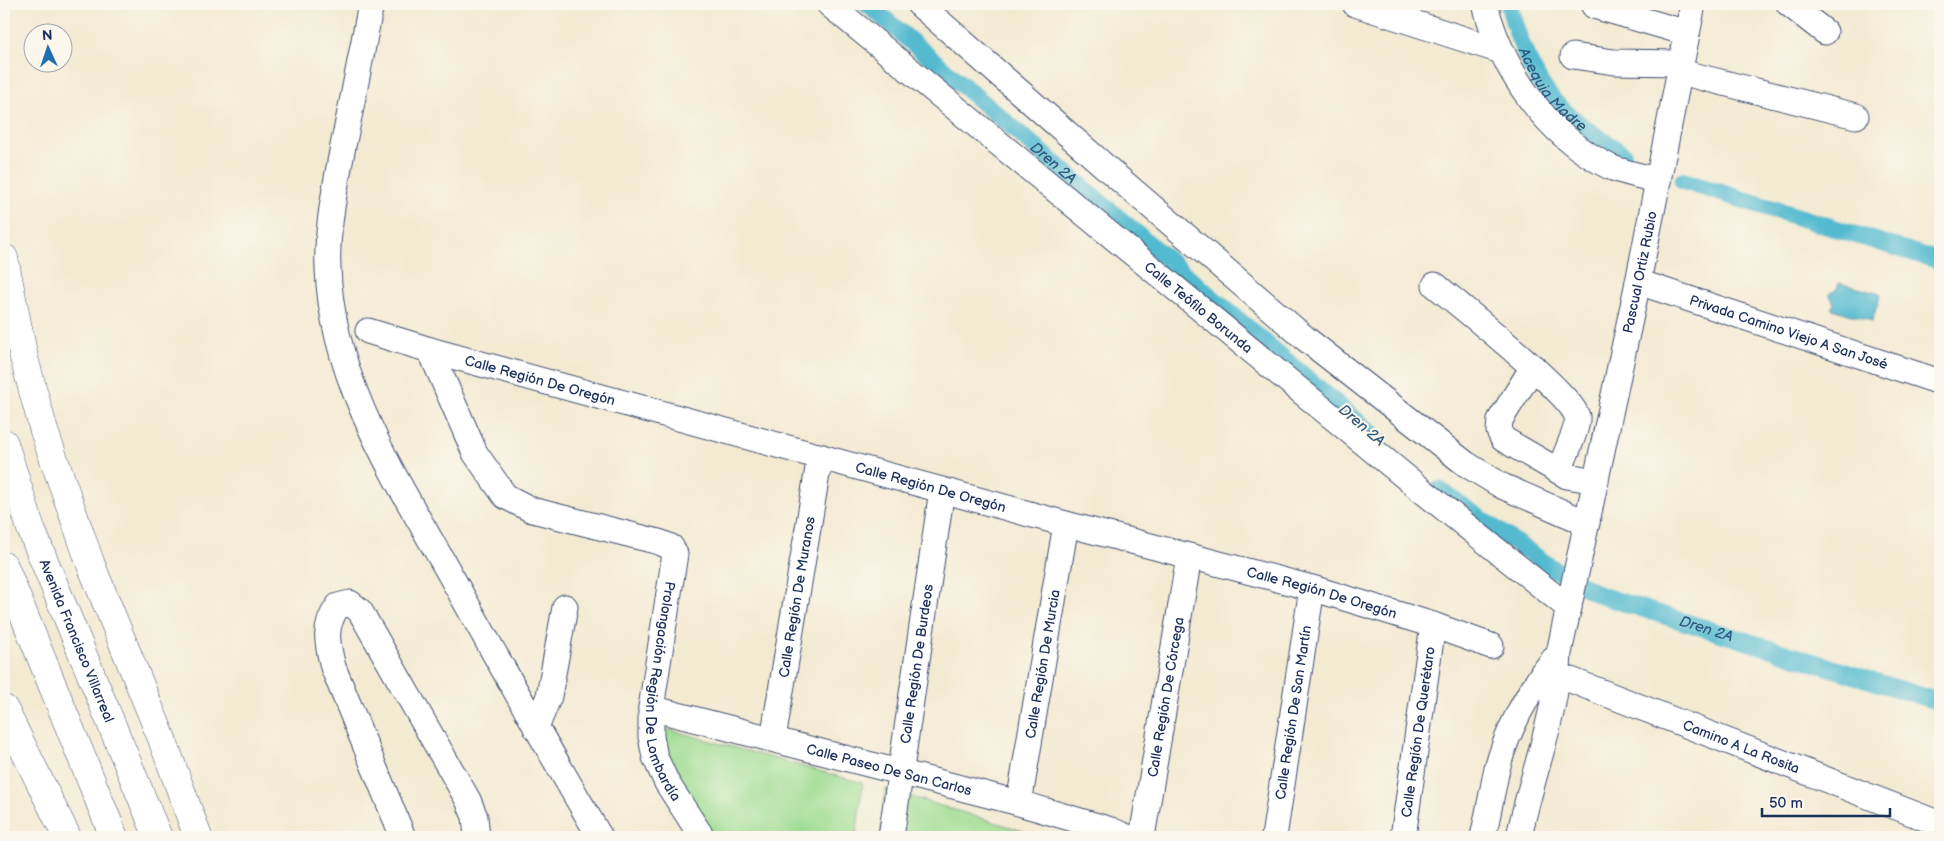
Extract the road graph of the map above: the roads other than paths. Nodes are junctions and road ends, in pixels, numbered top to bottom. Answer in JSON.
{"nodes":[{"id":1,"x":371,"y":4,"type":"edge"},
{"id":2,"x":829,"y":4,"type":"edge"},
{"id":3,"x":919,"y":4,"type":"edge"},
{"id":4,"x":1355,"y":4,"type":"edge"},
{"id":5,"x":1485,"y":4,"type":"edge"},
{"id":6,"x":1593,"y":4,"type":"edge"},
{"id":7,"x":1693,"y":4,"type":"edge"},
{"id":8,"x":1789,"y":4,"type":"edge"},
{"id":9,"x":1825,"y":32,"type":"dead end"},
{"id":10,"x":1687,"y":33,"type":"junction"},
{"id":11,"x":1501,"y":51,"type":"junction"},
{"id":12,"x":1573,"y":56,"type":"dead end"},
{"id":13,"x":1680,"y":68,"type":"junction"},
{"id":14,"x":1856,"y":116,"type":"dead end"},
{"id":15,"x":1658,"y":181,"type":"junction"},
{"id":16,"x":4,"y":258,"type":"edge"},
{"id":17,"x":1638,"y":282,"type":"junction"},
{"id":18,"x":1435,"y":285,"type":"dead end"},
{"id":19,"x":368,"y":331,"type":"dead end"},
{"id":20,"x":430,"y":350,"type":"junction"},
{"id":21,"x":1533,"y":367,"type":"junction"},
{"id":22,"x":1940,"y":382,"type":"edge"},
{"id":23,"x":4,"y":443,"type":"edge"},
{"id":24,"x":820,"y":456,"type":"junction"},
{"id":25,"x":1559,"y":471,"type":"junction"},
{"id":26,"x":1596,"y":481,"type":"junction"},
{"id":27,"x":942,"y":490,"type":"junction"},
{"id":28,"x":1066,"y":524,"type":"junction"},
{"id":29,"x":1585,"y":532,"type":"junction"},
{"id":30,"x":1189,"y":557,"type":"junction"},
{"id":31,"x":4,"y":566,"type":"edge"},
{"id":32,"x":1312,"y":588,"type":"junction"},
{"id":33,"x":1571,"y":598,"type":"junction"},
{"id":34,"x":565,"y":607,"type":"dead end"},
{"id":35,"x":1433,"y":625,"type":"junction"},
{"id":36,"x":1491,"y":646,"type":"dead end"},
{"id":37,"x":1553,"y":667,"type":"junction"},
{"id":38,"x":651,"y":708,"type":"junction"},
{"id":39,"x":4,"y":709,"type":"edge"},
{"id":40,"x":536,"y":728,"type":"junction"},
{"id":41,"x":773,"y":739,"type":"junction"},
{"id":42,"x":900,"y":773,"type":"junction"},
{"id":43,"x":1019,"y":803,"type":"junction"},
{"id":44,"x":1940,"y":824,"type":"edge"},
{"id":45,"x":67,"y":837,"type":"edge"},
{"id":46,"x":114,"y":837,"type":"edge"},
{"id":47,"x":158,"y":837,"type":"edge"},
{"id":48,"x":198,"y":837,"type":"edge"},
{"id":49,"x":403,"y":837,"type":"edge"},
{"id":50,"x":476,"y":837,"type":"edge"},
{"id":51,"x":600,"y":837,"type":"edge"},
{"id":52,"x":702,"y":837,"type":"edge"},
{"id":53,"x":891,"y":837,"type":"edge"},
{"id":54,"x":1127,"y":837,"type":"edge"},
{"id":55,"x":1142,"y":837,"type":"edge"},
{"id":56,"x":1274,"y":837,"type":"edge"},
{"id":57,"x":1403,"y":837,"type":"edge"},
{"id":58,"x":1483,"y":837,"type":"edge"},
{"id":59,"x":1519,"y":837,"type":"edge"}],
"edges":[{"from":1,"to":40,"type":"street"},
{"from":2,"to":33,"type":"street","name":"Calle Teófilo Borunda"},
{"from":3,"to":29,"type":"street"},
{"from":4,"to":11,"type":"street"},
{"from":5,"to":11,"type":"street"},
{"from":6,"to":10,"type":"street"},
{"from":7,"to":10,"type":"street","name":"Pascual Ortiz Rubio"},
{"from":8,"to":9,"type":"street"},
{"from":10,"to":13,"type":"street","name":"Pascual Ortiz Rubio"},
{"from":11,"to":15,"type":"street"},
{"from":12,"to":13,"type":"street"},
{"from":13,"to":14,"type":"street"},
{"from":13,"to":15,"type":"street","name":"Pascual Ortiz Rubio"},
{"from":15,"to":17,"type":"street","name":"Pascual Ortiz Rubio"},
{"from":16,"to":48,"type":"main road"},
{"from":17,"to":22,"type":"street","name":"Privada Camino Viejo A San José"},
{"from":17,"to":26,"type":"street","name":"Pascual Ortiz Rubio"},
{"from":18,"to":21,"type":"street"},
{"from":19,"to":20,"type":"street","name":"Calle Región De Oregón"},
{"from":20,"to":24,"type":"street","name":"Calle Región De Oregón"},
{"from":20,"to":38,"type":"street","name":"Prolongación Región De Lombardía"},
{"from":21,"to":25,"type":"street"},
{"from":21,"to":25,"type":"street"},
{"from":23,"to":47,"type":"main road","name":"Avenida Francisco Villarreal"},
{"from":24,"to":27,"type":"street","name":"Calle Región De Oregón"},
{"from":24,"to":41,"type":"street","name":"Calle Región De Muranos"},
{"from":25,"to":26,"type":"street"},
{"from":26,"to":29,"type":"street","name":"Pascual Ortiz Rubio"},
{"from":27,"to":28,"type":"street","name":"Calle Región De Oregón"},
{"from":27,"to":42,"type":"street","name":"Calle Región De Burdeos"},
{"from":28,"to":30,"type":"street","name":"Calle Región De Oregón"},
{"from":28,"to":43,"type":"street","name":"Calle Región De Murcia"},
{"from":29,"to":33,"type":"street","name":"Pascual Ortiz Rubio"},
{"from":30,"to":32,"type":"street","name":"Calle Región De Oregón"},
{"from":30,"to":55,"type":"street","name":"Calle Región De Córcega"},
{"from":31,"to":46,"type":"main road"},
{"from":32,"to":35,"type":"street","name":"Calle Región De Oregón"},
{"from":32,"to":56,"type":"street","name":"Calle Región De San Martín"},
{"from":33,"to":37,"type":"street","name":"Pascual Ortiz Rubio"},
{"from":34,"to":40,"type":"street"},
{"from":35,"to":36,"type":"street","name":"Calle Región De Oregón"},
{"from":35,"to":57,"type":"street","name":"Calle Región De Querétaro"},
{"from":37,"to":44,"type":"street","name":"Camino A La Rosita"},
{"from":37,"to":58,"type":"street"},
{"from":37,"to":59,"type":"street","name":"Pascual Ortiz Rubio"},
{"from":38,"to":41,"type":"street","name":"Calle Paseo De San Carlos"},
{"from":38,"to":52,"type":"street","name":"Prolongación Región De Lombardía"},
{"from":39,"to":45,"type":"main road"},
{"from":40,"to":51,"type":"street"},
{"from":41,"to":42,"type":"street","name":"Calle Paseo De San Carlos"},
{"from":42,"to":43,"type":"street","name":"Calle Paseo De San Carlos"},
{"from":42,"to":53,"type":"street","name":"Calle Región De Burdeos"},
{"from":43,"to":54,"type":"street","name":"Calle Paseo De San Carlos"},
{"from":49,"to":50,"type":"street"}]}
